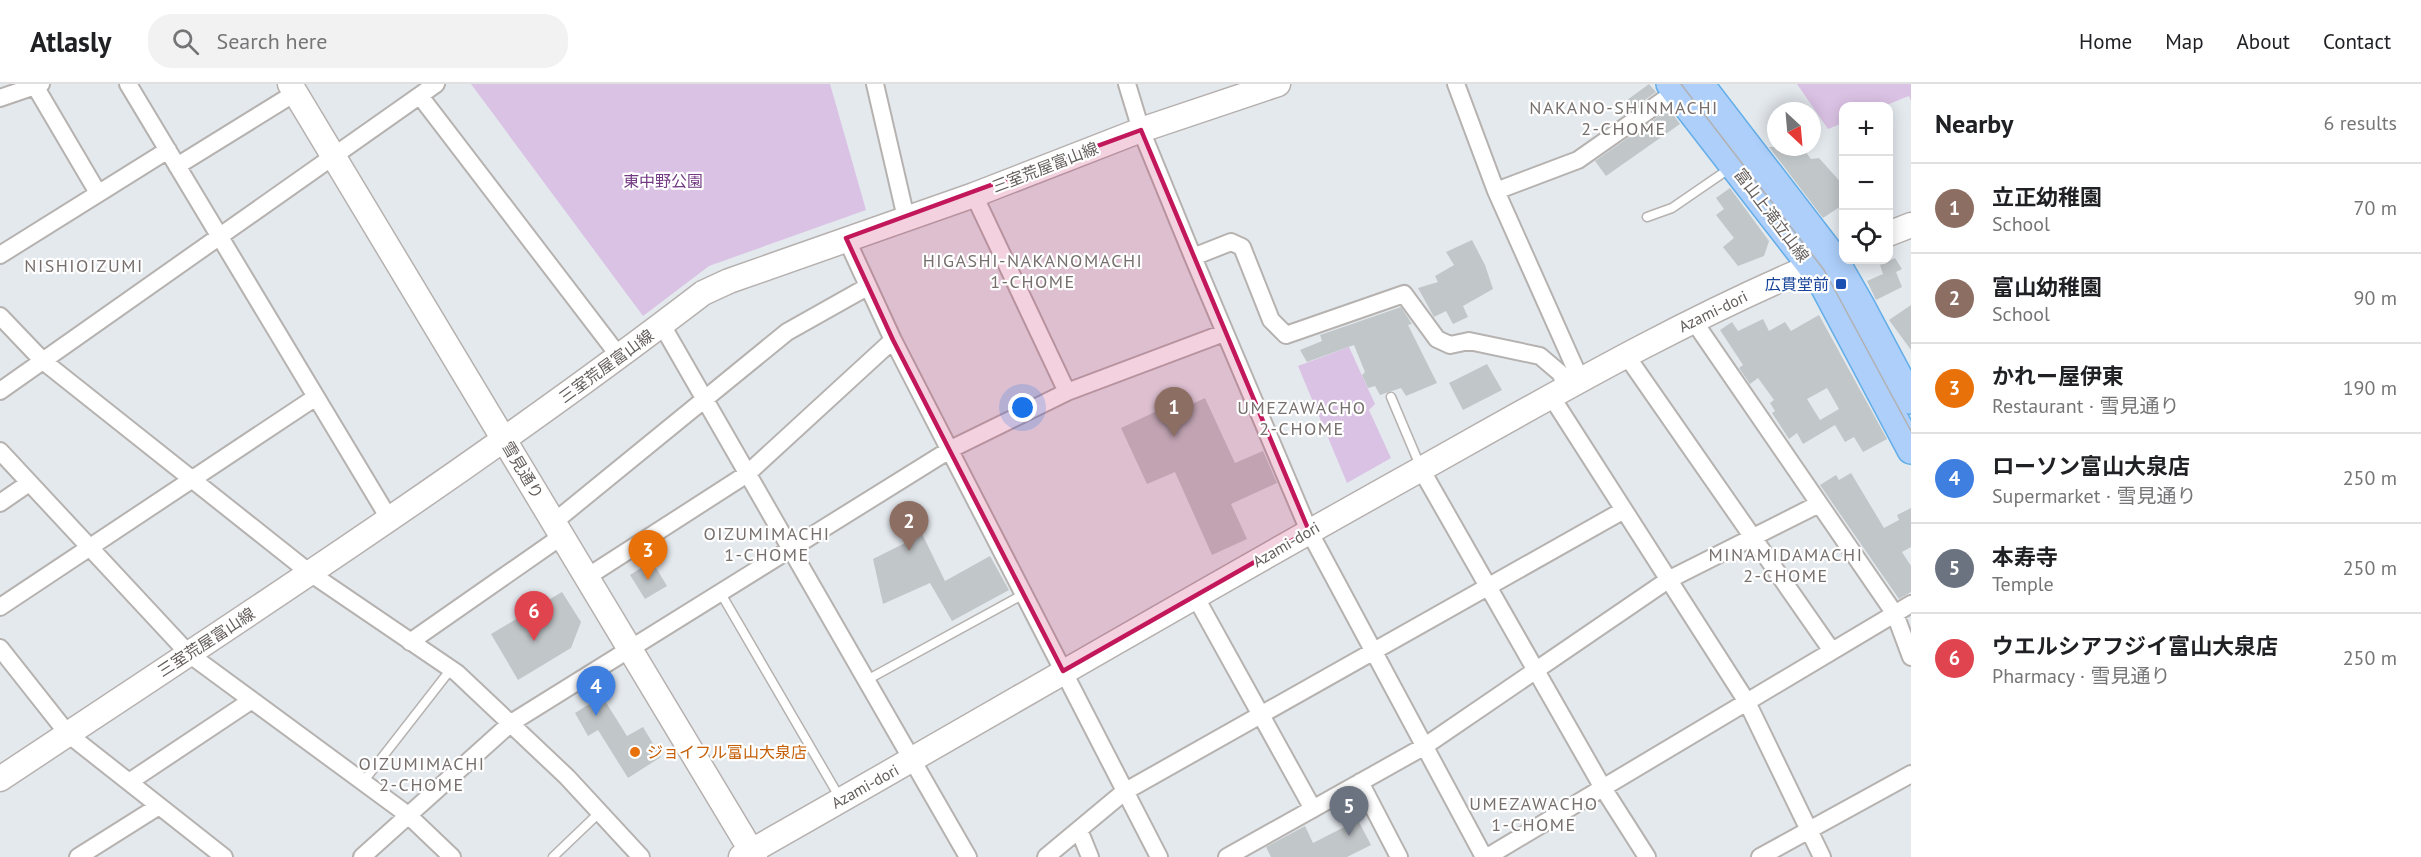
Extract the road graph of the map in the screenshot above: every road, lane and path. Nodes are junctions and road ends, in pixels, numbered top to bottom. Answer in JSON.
{"nodes":[{"id":1,"x":128,"y":84,"type":"edge"},
{"id":2,"x":436,"y":84,"type":"edge"},
{"id":3,"x":876,"y":84,"type":"edge"},
{"id":4,"x":1127,"y":84,"type":"edge"},
{"id":5,"x":1278,"y":84,"type":"edge"},
{"id":6,"x":1456,"y":84,"type":"edge"},
{"id":7,"x":38,"y":85,"type":"edge"},
{"id":8,"x":1682,"y":87,"type":"edge"},
{"id":9,"x":292,"y":88,"type":"edge"},
{"id":10,"x":7,"y":92,"type":"edge"},
{"id":11,"x":420,"y":96,"type":"junction"},
{"id":12,"x":1142,"y":130,"type":"junction"},
{"id":13,"x":168,"y":150,"type":"junction"},
{"id":14,"x":334,"y":157,"type":"junction"},
{"id":15,"x":177,"y":166,"type":"junction"},
{"id":16,"x":1723,"y":173,"type":"dead end"},
{"id":17,"x":1496,"y":191,"type":"junction"},
{"id":18,"x":98,"y":193,"type":"junction"},
{"id":19,"x":974,"y":195,"type":"junction"},
{"id":20,"x":1647,"y":217,"type":"dead end"},
{"id":21,"x":906,"y":218,"type":"junction"},
{"id":22,"x":1911,"y":225,"type":"edge"},
{"id":23,"x":1893,"y":232,"type":"edge"},
{"id":24,"x":220,"y":237,"type":"junction"},
{"id":25,"x":846,"y":238,"type":"junction"},
{"id":26,"x":0,"y":255,"type":"edge"},
{"id":27,"x":1193,"y":257,"type":"junction"},
{"id":28,"x":1829,"y":259,"type":"edge"},
{"id":29,"x":867,"y":287,"type":"junction"},
{"id":30,"x":0,"y":316,"type":"edge"},
{"id":31,"x":1692,"y":320,"type":"junction"},
{"id":32,"x":662,"y":325,"type":"junction"},
{"id":33,"x":1224,"y":333,"type":"junction"},
{"id":34,"x":893,"y":340,"type":"junction"},
{"id":35,"x":1626,"y":355,"type":"junction"},
{"id":36,"x":620,"y":356,"type":"junction"},
{"id":37,"x":43,"y":361,"type":"junction"},
{"id":38,"x":1566,"y":387,"type":"junction"},
{"id":39,"x":0,"y":391,"type":"edge"},
{"id":40,"x":1067,"y":392,"type":"junction"},
{"id":41,"x":316,"y":397,"type":"junction"},
{"id":42,"x":1391,"y":398,"type":"dead end"},
{"id":43,"x":705,"y":400,"type":"junction"},
{"id":44,"x":1911,"y":400,"type":"edge"},
{"id":45,"x":505,"y":440,"type":"junction"},
{"id":46,"x":951,"y":449,"type":"junction"},
{"id":47,"x":1911,"y":450,"type":"edge"},
{"id":48,"x":0,"y":451,"type":"edge"},
{"id":49,"x":1421,"y":469,"type":"junction"},
{"id":50,"x":747,"y":474,"type":"junction"},
{"id":51,"x":191,"y":480,"type":"junction"},
{"id":52,"x":29,"y":483,"type":"junction"},
{"id":53,"x":0,"y":503,"type":"edge"},
{"id":54,"x":1820,"y":504,"type":"junction"},
{"id":55,"x":1624,"y":510,"type":"junction"},
{"id":56,"x":390,"y":520,"type":"junction"},
{"id":57,"x":558,"y":529,"type":"junction"},
{"id":58,"x":1309,"y":531,"type":"junction"},
{"id":59,"x":1754,"y":537,"type":"junction"},
{"id":60,"x":90,"y":547,"type":"junction"},
{"id":61,"x":790,"y":549,"type":"junction"},
{"id":62,"x":310,"y":573,"type":"junction"},
{"id":63,"x":587,"y":577,"type":"junction"},
{"id":64,"x":1668,"y":580,"type":"junction"},
{"id":65,"x":1488,"y":586,"type":"junction"},
{"id":66,"x":720,"y":592,"type":"junction"},
{"id":67,"x":1024,"y":594,"type":"junction"},
{"id":68,"x":1196,"y":596,"type":"junction"},
{"id":69,"x":1911,"y":604,"type":"edge"},
{"id":70,"x":0,"y":607,"type":"edge"},
{"id":71,"x":1895,"y":614,"type":"junction"},
{"id":72,"x":410,"y":642,"type":"junction"},
{"id":73,"x":0,"y":648,"type":"edge"},
{"id":74,"x":629,"y":649,"type":"junction"},
{"id":75,"x":1373,"y":650,"type":"junction"},
{"id":76,"x":1832,"y":651,"type":"junction"},
{"id":77,"x":189,"y":654,"type":"junction"},
{"id":78,"x":1911,"y":657,"type":"edge"},
{"id":79,"x":451,"y":669,"type":"junction"},
{"id":80,"x":1063,"y":671,"type":"junction"},
{"id":81,"x":1535,"y":671,"type":"junction"},
{"id":82,"x":865,"y":681,"type":"junction"},
{"id":83,"x":252,"y":700,"type":"junction"},
{"id":84,"x":1747,"y":702,"type":"junction"},
{"id":85,"x":1262,"y":715,"type":"junction"},
{"id":86,"x":511,"y":723,"type":"junction"},
{"id":87,"x":68,"y":734,"type":"junction"},
{"id":88,"x":1425,"y":746,"type":"junction"},
{"id":89,"x":910,"y":761,"type":"junction"},
{"id":90,"x":1911,"y":774,"type":"edge"},
{"id":91,"x":0,"y":778,"type":"edge"},
{"id":92,"x":129,"y":782,"type":"junction"},
{"id":93,"x":363,"y":782,"type":"junction"},
{"id":94,"x":1360,"y":782,"type":"junction"},
{"id":95,"x":1603,"y":788,"type":"junction"},
{"id":96,"x":1124,"y":792,"type":"junction"},
{"id":97,"x":840,"y":799,"type":"junction"},
{"id":98,"x":159,"y":806,"type":"junction"},
{"id":99,"x":1313,"y":809,"type":"junction"},
{"id":100,"x":600,"y":812,"type":"junction"},
{"id":101,"x":408,"y":815,"type":"junction"},
{"id":102,"x":1079,"y":830,"type":"junction"},
{"id":103,"x":1809,"y":830,"type":"junction"},
{"id":104,"x":749,"y":855,"type":"edge"},
{"id":105,"x":78,"y":857,"type":"edge"},
{"id":106,"x":224,"y":857,"type":"edge"},
{"id":107,"x":362,"y":857,"type":"edge"},
{"id":108,"x":452,"y":857,"type":"edge"},
{"id":109,"x":553,"y":857,"type":"edge"},
{"id":110,"x":641,"y":857,"type":"edge"},
{"id":111,"x":968,"y":857,"type":"edge"},
{"id":112,"x":1046,"y":857,"type":"edge"},
{"id":113,"x":1090,"y":857,"type":"edge"},
{"id":114,"x":1159,"y":857,"type":"edge"},
{"id":115,"x":1227,"y":857,"type":"edge"},
{"id":116,"x":1399,"y":857,"type":"edge"},
{"id":117,"x":1486,"y":857,"type":"edge"},
{"id":118,"x":1647,"y":857,"type":"edge"},
{"id":119,"x":1760,"y":857,"type":"edge"},
{"id":120,"x":1822,"y":857,"type":"edge"}],
"edges":[{"from":1,"to":13,"type":"street"},
{"from":2,"to":11,"type":"street"},
{"from":3,"to":21,"type":"street"},
{"from":4,"to":12,"type":"street"},
{"from":5,"to":12,"type":"street","name":"三室荒屋富山線"},
{"from":6,"to":17,"type":"street"},
{"from":7,"to":10,"type":"street"},
{"from":7,"to":18,"type":"street"},
{"from":8,"to":17,"type":"street"},
{"from":8,"to":28,"type":"main road","name":"富山上滝立山線"},
{"from":9,"to":14,"type":"street","name":"雪見通り"},
{"from":9,"to":15,"type":"street"},
{"from":11,"to":14,"type":"street"},
{"from":11,"to":36,"type":"street"},
{"from":12,"to":19,"type":"street","name":"三室荒屋富山線"},
{"from":12,"to":27,"type":"street"},
{"from":13,"to":15,"type":"street"},
{"from":13,"to":18,"type":"street"},
{"from":14,"to":24,"type":"street"},
{"from":14,"to":45,"type":"street","name":"雪見通り"},
{"from":15,"to":24,"type":"street"},
{"from":16,"to":20,"type":"lane"},
{"from":17,"to":38,"type":"street"},
{"from":18,"to":26,"type":"street"},
{"from":19,"to":21,"type":"street","name":"三室荒屋富山線"},
{"from":19,"to":40,"type":"street"},
{"from":21,"to":25,"type":"street","name":"三室荒屋富山線"},
{"from":22,"to":23,"type":"street"},
{"from":24,"to":37,"type":"street"},
{"from":24,"to":41,"type":"street"},
{"from":25,"to":29,"type":"street"},
{"from":25,"to":32,"type":"street","name":"三室荒屋富山線"},
{"from":27,"to":33,"type":"street"},
{"from":27,"to":38,"type":"street"},
{"from":28,"to":31,"type":"street","name":"Azami-dori"},
{"from":28,"to":44,"type":"main road","name":"富山上滝立山線"},
{"from":28,"to":47,"type":"main road","name":"富山上滝立山線"},
{"from":29,"to":34,"type":"street"},
{"from":29,"to":43,"type":"street"},
{"from":30,"to":37,"type":"street"},
{"from":31,"to":35,"type":"street","name":"Azami-dori"},
{"from":31,"to":54,"type":"street"},
{"from":32,"to":36,"type":"street","name":"三室荒屋富山線"},
{"from":32,"to":43,"type":"street"},
{"from":33,"to":40,"type":"street"},
{"from":33,"to":58,"type":"street"},
{"from":34,"to":46,"type":"street"},
{"from":34,"to":50,"type":"street"},
{"from":35,"to":38,"type":"street","name":"Azami-dori"},
{"from":35,"to":59,"type":"street"},
{"from":36,"to":45,"type":"street","name":"三室荒屋富山線"},
{"from":37,"to":39,"type":"street"},
{"from":37,"to":51,"type":"street"},
{"from":38,"to":49,"type":"street","name":"Azami-dori"},
{"from":38,"to":55,"type":"street"},
{"from":40,"to":46,"type":"street"},
{"from":41,"to":51,"type":"street"},
{"from":41,"to":56,"type":"street"},
{"from":42,"to":49,"type":"lane"},
{"from":43,"to":50,"type":"street"},
{"from":43,"to":57,"type":"street"},
{"from":45,"to":56,"type":"street","name":"三室荒屋富山線"},
{"from":45,"to":57,"type":"street","name":"雪見通り"},
{"from":46,"to":61,"type":"street"},
{"from":46,"to":67,"type":"street"},
{"from":48,"to":52,"type":"street"},
{"from":49,"to":58,"type":"street","name":"Azami-dori"},
{"from":49,"to":65,"type":"street"},
{"from":50,"to":61,"type":"street"},
{"from":50,"to":63,"type":"street"},
{"from":51,"to":60,"type":"street"},
{"from":51,"to":62,"type":"street"},
{"from":52,"to":53,"type":"street"},
{"from":52,"to":60,"type":"street"},
{"from":54,"to":59,"type":"street"},
{"from":54,"to":71,"type":"street"},
{"from":55,"to":64,"type":"street"},
{"from":55,"to":65,"type":"street"},
{"from":56,"to":62,"type":"street","name":"三室荒屋富山線"},
{"from":57,"to":63,"type":"street","name":"雪見通り"},
{"from":57,"to":72,"type":"street"},
{"from":58,"to":68,"type":"street","name":"Azami-dori"},
{"from":58,"to":75,"type":"street"},
{"from":59,"to":64,"type":"street"},
{"from":59,"to":76,"type":"street"},
{"from":60,"to":70,"type":"street"},
{"from":60,"to":77,"type":"street"},
{"from":61,"to":66,"type":"street"},
{"from":61,"to":82,"type":"street"},
{"from":62,"to":72,"type":"street"},
{"from":62,"to":77,"type":"street","name":"三室荒屋富山線"},
{"from":63,"to":74,"type":"street","name":"雪見通り"},
{"from":64,"to":81,"type":"street"},
{"from":64,"to":84,"type":"street"},
{"from":65,"to":75,"type":"street"},
{"from":65,"to":81,"type":"street"},
{"from":66,"to":74,"type":"street"},
{"from":66,"to":97,"type":"lane"},
{"from":67,"to":80,"type":"street"},
{"from":67,"to":82,"type":"lane"},
{"from":68,"to":80,"type":"street","name":"Azami-dori"},
{"from":68,"to":85,"type":"street"},
{"from":69,"to":71,"type":"street"},
{"from":71,"to":76,"type":"street"},
{"from":71,"to":78,"type":"street"},
{"from":72,"to":79,"type":"street"},
{"from":73,"to":87,"type":"street"},
{"from":74,"to":86,"type":"street"},
{"from":74,"to":104,"type":"street","name":"雪見通り"},
{"from":75,"to":85,"type":"street"},
{"from":75,"to":88,"type":"street"},
{"from":76,"to":84,"type":"street"},
{"from":77,"to":83,"type":"street"},
{"from":77,"to":87,"type":"street","name":"三室荒屋富山線"},
{"from":79,"to":86,"type":"street"},
{"from":79,"to":93,"type":"lane"},
{"from":80,"to":89,"type":"street","name":"Azami-dori"},
{"from":80,"to":96,"type":"street"},
{"from":81,"to":88,"type":"street"},
{"from":81,"to":95,"type":"street"},
{"from":82,"to":89,"type":"street"},
{"from":83,"to":92,"type":"street"},
{"from":83,"to":93,"type":"street"},
{"from":84,"to":95,"type":"street"},
{"from":84,"to":103,"type":"street"},
{"from":85,"to":96,"type":"street"},
{"from":85,"to":99,"type":"street"},
{"from":86,"to":100,"type":"street"},
{"from":86,"to":101,"type":"street"},
{"from":87,"to":91,"type":"street","name":"三室荒屋富山線"},
{"from":87,"to":92,"type":"street"},
{"from":88,"to":94,"type":"street"},
{"from":88,"to":117,"type":"street"},
{"from":89,"to":97,"type":"street","name":"Azami-dori"},
{"from":89,"to":111,"type":"street"},
{"from":90,"to":103,"type":"street"},
{"from":92,"to":98,"type":"street"},
{"from":93,"to":101,"type":"street"},
{"from":94,"to":99,"type":"street"},
{"from":94,"to":116,"type":"street"},
{"from":95,"to":117,"type":"street"},
{"from":95,"to":118,"type":"street"},
{"from":96,"to":102,"type":"street"},
{"from":96,"to":114,"type":"street"},
{"from":97,"to":104,"type":"street","name":"Azami-dori"},
{"from":98,"to":105,"type":"street"},
{"from":98,"to":106,"type":"street"},
{"from":99,"to":115,"type":"street"},
{"from":100,"to":109,"type":"lane"},
{"from":100,"to":110,"type":"street"},
{"from":101,"to":107,"type":"street"},
{"from":101,"to":108,"type":"street"},
{"from":102,"to":112,"type":"street"},
{"from":102,"to":113,"type":"street"},
{"from":103,"to":119,"type":"street"},
{"from":103,"to":120,"type":"street"}]}
